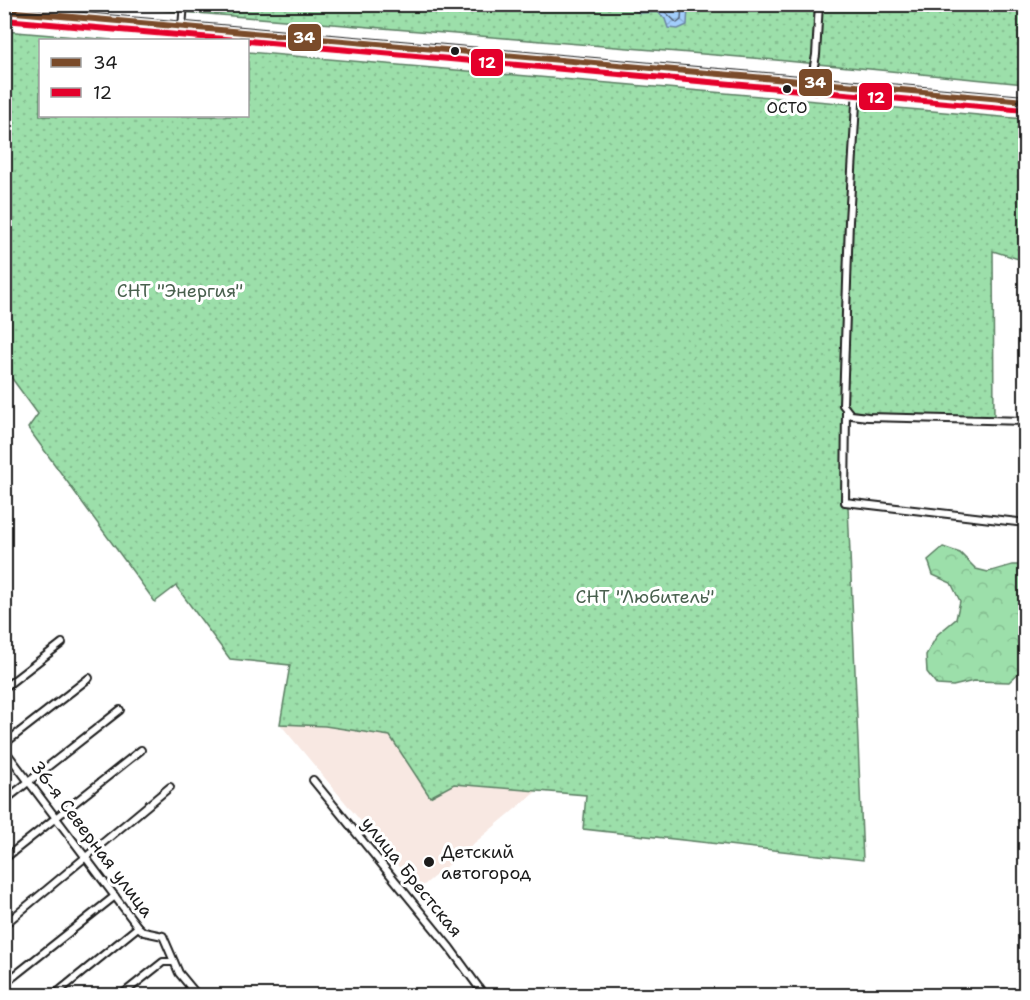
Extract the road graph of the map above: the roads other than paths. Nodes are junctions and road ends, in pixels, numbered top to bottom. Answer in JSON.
{"nodes":[{"id":1,"x":184,"y":4,"type":"edge"},
{"id":2,"x":819,"y":4,"type":"edge"},
{"id":3,"x":4,"y":11,"type":"edge"},
{"id":4,"x":182,"y":27,"type":"junction"},
{"id":5,"x":811,"y":82,"type":"junction"},
{"id":6,"x":857,"y":87,"type":"junction"},
{"id":7,"x":1026,"y":101,"type":"edge"},
{"id":8,"x":846,"y":411,"type":"junction"},
{"id":9,"x":1026,"y":421,"type":"edge"},
{"id":10,"x":1026,"y":523,"type":"edge"},
{"id":11,"x":62,"y":643,"type":"dead end"},
{"id":12,"x":89,"y":678,"type":"dead end"},
{"id":13,"x":4,"y":688,"type":"edge"},
{"id":14,"x":120,"y":710,"type":"dead end"},
{"id":15,"x":4,"y":744,"type":"edge"},
{"id":16,"x":4,"y":749,"type":"edge"},
{"id":17,"x":141,"y":750,"type":"dead end"},
{"id":18,"x":313,"y":780,"type":"dead end"},
{"id":19,"x":30,"y":781,"type":"junction"},
{"id":20,"x":170,"y":787,"type":"dead end"},
{"id":21,"x":4,"y":801,"type":"edge"},
{"id":22,"x":57,"y":817,"type":"junction"},
{"id":23,"x":86,"y":856,"type":"junction"},
{"id":24,"x":4,"y":859,"type":"edge"},
{"id":25,"x":115,"y":896,"type":"junction"},
{"id":26,"x":4,"y":925,"type":"edge"},
{"id":27,"x":138,"y":927,"type":"junction"},
{"id":28,"x":174,"y":962,"type":"junction"},
{"id":29,"x":4,"y":984,"type":"edge"},
{"id":30,"x":191,"y":988,"type":"junction"},
{"id":31,"x":53,"y":996,"type":"edge"},
{"id":32,"x":120,"y":996,"type":"edge"},
{"id":33,"x":182,"y":996,"type":"edge"},
{"id":34,"x":198,"y":996,"type":"edge"},
{"id":35,"x":485,"y":996,"type":"edge"}],
"edges":[{"from":1,"to":4,"type":"street"},
{"from":2,"to":5,"type":"street"},
{"from":3,"to":4,"type":"main road"},
{"from":4,"to":5,"type":"main road"},
{"from":5,"to":6,"type":"main road"},
{"from":6,"to":7,"type":"main road"},
{"from":6,"to":8,"type":"street"},
{"from":8,"to":9,"type":"street"},
{"from":8,"to":10,"type":"street"},
{"from":11,"to":13,"type":"street"},
{"from":12,"to":15,"type":"street"},
{"from":14,"to":19,"type":"street"},
{"from":16,"to":19,"type":"street","name":"36-я Северная улица"},
{"from":17,"to":22,"type":"street"},
{"from":18,"to":35,"type":"street","name":"улица Брестская"},
{"from":19,"to":21,"type":"street"},
{"from":19,"to":22,"type":"street","name":"36-я Северная улица"},
{"from":20,"to":23,"type":"street"},
{"from":22,"to":23,"type":"street","name":"36-я Северная улица"},
{"from":22,"to":24,"type":"street"},
{"from":23,"to":25,"type":"street","name":"36-я Северная улица"},
{"from":23,"to":26,"type":"street"},
{"from":25,"to":27,"type":"street","name":"36-я Северная улица"},
{"from":25,"to":29,"type":"street"},
{"from":27,"to":28,"type":"street","name":"36-я Северная улица"},
{"from":27,"to":31,"type":"street"},
{"from":28,"to":30,"type":"street","name":"36-я Северная улица"},
{"from":28,"to":32,"type":"street"},
{"from":30,"to":33,"type":"street"},
{"from":30,"to":34,"type":"street","name":"36-я Северная улица"}]}
